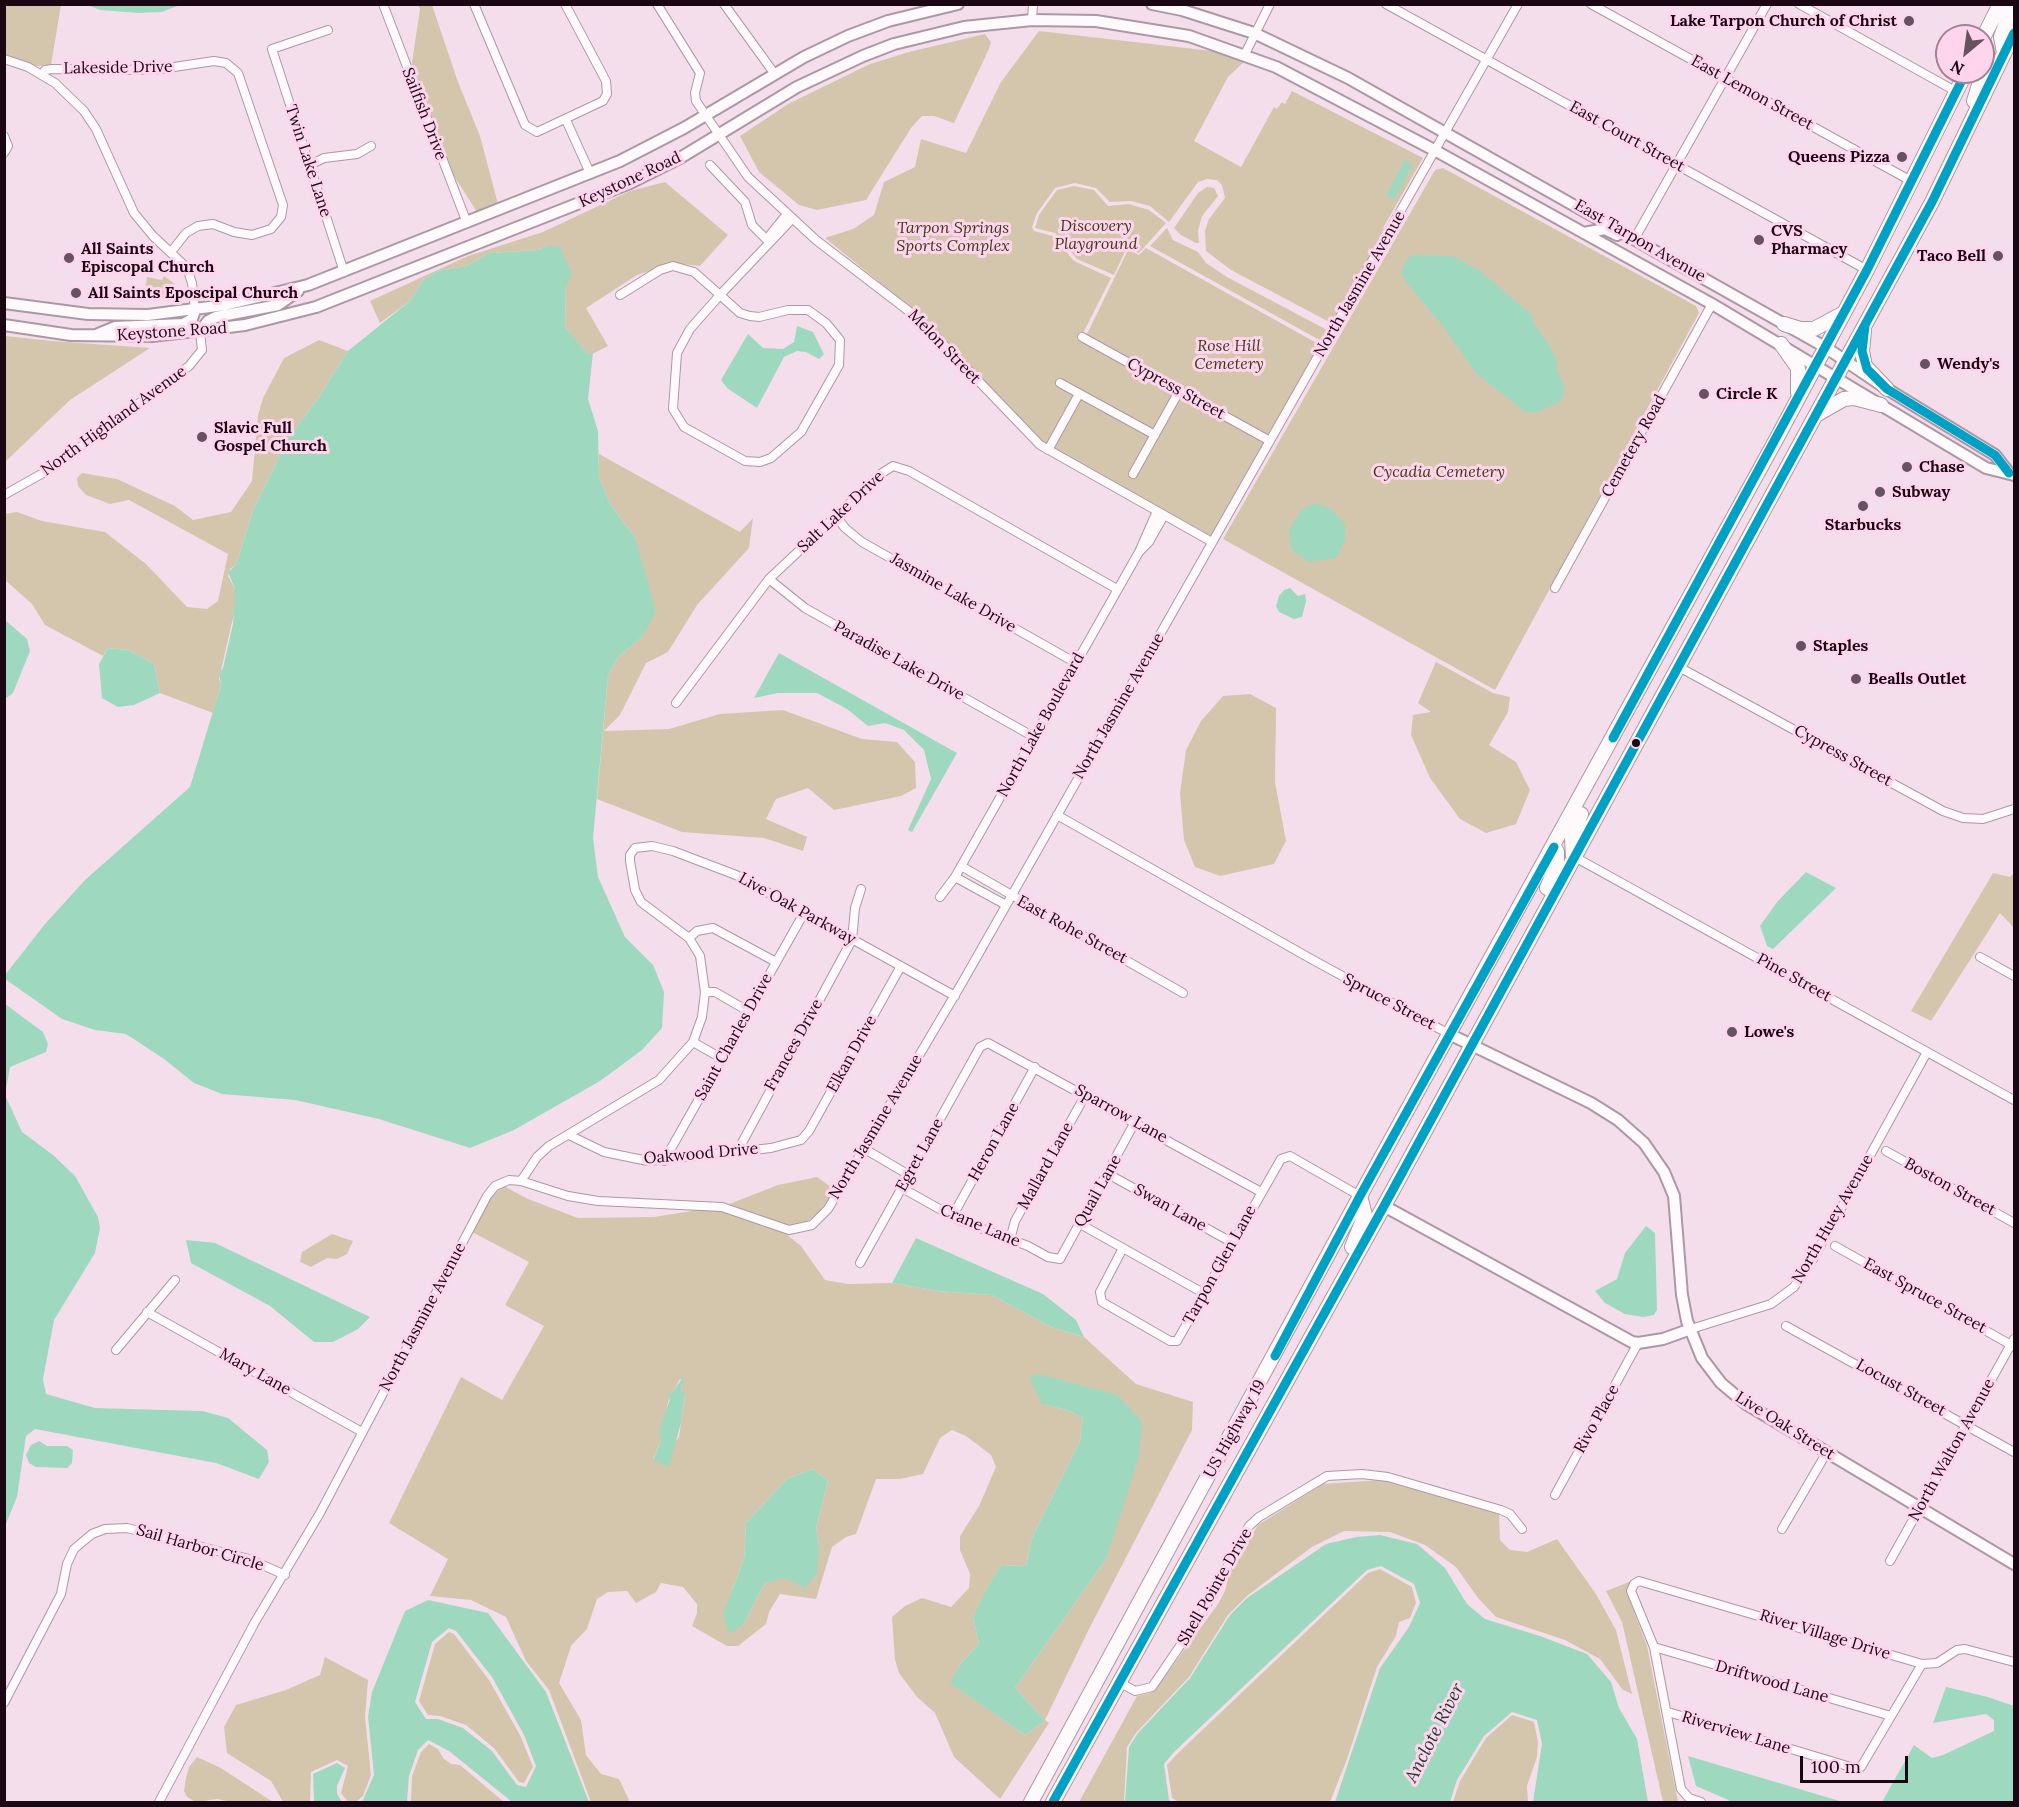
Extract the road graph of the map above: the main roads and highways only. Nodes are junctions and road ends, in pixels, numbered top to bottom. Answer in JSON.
{"nodes":[{"id":1,"x":958,"y":4,"type":"edge"},
{"id":2,"x":1152,"y":4,"type":"edge"},
{"id":3,"x":2000,"y":4,"type":"edge"},
{"id":4,"x":2013,"y":4,"type":"edge"},
{"id":5,"x":938,"y":6,"type":"edge"},
{"id":6,"x":1990,"y":24,"type":"edge"},
{"id":7,"x":2014,"y":33,"type":"edge"},
{"id":8,"x":1245,"y":54,"type":"joint"},
{"id":9,"x":2009,"y":55,"type":"edge"},
{"id":10,"x":1961,"y":84,"type":"edge"},
{"id":11,"x":1980,"y":84,"type":"edge"},
{"id":12,"x":1967,"y":129,"type":"junction"},
{"id":13,"x":1584,"y":234,"type":"junction"},
{"id":14,"x":1654,"y":248,"type":"junction"},
{"id":15,"x":308,"y":285,"type":"junction"},
{"id":16,"x":4,"y":303,"type":"edge"},
{"id":17,"x":195,"y":310,"type":"junction"},
{"id":18,"x":1844,"y":313,"type":"junction"},
{"id":19,"x":1866,"y":322,"type":"junction"},
{"id":20,"x":1784,"y":324,"type":"junction"},
{"id":21,"x":4,"y":325,"type":"edge"},
{"id":22,"x":200,"y":332,"type":"junction"},
{"id":23,"x":92,"y":336,"type":"junction"},
{"id":24,"x":1781,"y":344,"type":"junction"},
{"id":25,"x":1825,"y":347,"type":"junction"},
{"id":26,"x":1844,"y":360,"type":"junction"},
{"id":27,"x":1815,"y":365,"type":"junction"},
{"id":28,"x":1835,"y":378,"type":"junction"},
{"id":29,"x":1887,"y":389,"type":"junction"},
{"id":30,"x":1798,"y":398,"type":"junction"},
{"id":31,"x":1881,"y":405,"type":"junction"},
{"id":32,"x":1814,"y":417,"type":"junction"},
{"id":33,"x":2012,"y":474,"type":"edge"},
{"id":34,"x":1600,"y":762,"type":"junction"},
{"id":35,"x":1554,"y":846,"type":"junction"},
{"id":36,"x":1573,"y":856,"type":"junction"},
{"id":37,"x":1540,"y":916,"type":"junction"},
{"id":38,"x":1449,"y":1034,"type":"junction"},
{"id":39,"x":1471,"y":1045,"type":"junction"},
{"id":40,"x":1360,"y":1196,"type":"junction"},
{"id":41,"x":1384,"y":1206,"type":"junction"},
{"id":42,"x":1338,"y":1287,"type":"junction"},
{"id":43,"x":1691,"y":1329,"type":"junction"},
{"id":44,"x":2014,"y":1564,"type":"edge"},
{"id":45,"x":1034,"y":1799,"type":"edge"},
{"id":46,"x":1053,"y":1803,"type":"edge"}],
"edges":[{"from":1,"to":5,"type":"main road","name":"Keystone Road"},
{"from":2,"to":14,"type":"main road","name":"East Tarpon Avenue"},
{"from":3,"to":6,"type":"highway"},
{"from":4,"to":9,"type":"highway"},
{"from":5,"to":15,"type":"main road","name":"Keystone Road"},
{"from":7,"to":9,"type":"highway","name":"US Highway 19"},
{"from":8,"to":13,"type":"main road","name":"East Tarpon Avenue"},
{"from":8,"to":22,"type":"main road","name":"Keystone Road"},
{"from":9,"to":12,"type":"highway","name":"US Highway 19"},
{"from":10,"to":18,"type":"highway","name":"US Highway 19"},
{"from":11,"to":12,"type":"highway"},
{"from":12,"to":19,"type":"highway","name":"US Highway 19"},
{"from":13,"to":14,"type":"main road"},
{"from":13,"to":24,"type":"main road","name":"East Tarpon Avenue"},
{"from":14,"to":20,"type":"main road","name":"East Tarpon Avenue"},
{"from":15,"to":17,"type":"main road","name":"Keystone Road"},
{"from":15,"to":22,"type":"main road"},
{"from":16,"to":17,"type":"main road","name":"Keystone Road"},
{"from":17,"to":23,"type":"main road"},
{"from":18,"to":20,"type":"highway"},
{"from":18,"to":25,"type":"highway","name":"US Highway 19"},
{"from":19,"to":26,"type":"highway","name":"US Highway 19"},
{"from":19,"to":29,"type":"highway"},
{"from":20,"to":25,"type":"main road","name":"East Tarpon Avenue"},
{"from":21,"to":23,"type":"main road","name":"Keystone Road"},
{"from":22,"to":23,"type":"main road","name":"Keystone Road"},
{"from":24,"to":27,"type":"main road","name":"East Tarpon Avenue"},
{"from":24,"to":30,"type":"highway"},
{"from":25,"to":26,"type":"main road","name":"East Tarpon Avenue"},
{"from":25,"to":27,"type":"highway","name":"US Highway 19"},
{"from":26,"to":28,"type":"highway","name":"US Highway 19"},
{"from":26,"to":29,"type":"main road","name":"East Tarpon Avenue"},
{"from":27,"to":28,"type":"main road","name":"East Tarpon Avenue"},
{"from":27,"to":30,"type":"highway","name":"US Highway 19"},
{"from":28,"to":31,"type":"main road","name":"East Tarpon Avenue"},
{"from":28,"to":32,"type":"highway","name":"US Highway 19"},
{"from":29,"to":33,"type":"main road","name":"East Tarpon Avenue"},
{"from":30,"to":34,"type":"highway","name":"US Highway 19"},
{"from":31,"to":32,"type":"highway"},
{"from":31,"to":33,"type":"main road","name":"East Tarpon Avenue"},
{"from":32,"to":36,"type":"highway","name":"US Highway 19"},
{"from":34,"to":35,"type":"highway","name":"US Highway 19"},
{"from":34,"to":36,"type":"highway"},
{"from":35,"to":37,"type":"highway"},
{"from":35,"to":38,"type":"highway","name":"US Highway 19"},
{"from":36,"to":37,"type":"highway","name":"US Highway 19"},
{"from":37,"to":39,"type":"highway","name":"US Highway 19"},
{"from":38,"to":39,"type":"main road","name":"Spruce Street"},
{"from":38,"to":40,"type":"highway","name":"US Highway 19"},
{"from":39,"to":41,"type":"highway","name":"US Highway 19"},
{"from":39,"to":43,"type":"main road","name":"Spruce Street"},
{"from":40,"to":42,"type":"highway"},
{"from":40,"to":45,"type":"highway","name":"US Highway 19"},
{"from":41,"to":42,"type":"highway","name":"US Highway 19"},
{"from":41,"to":43,"type":"main road"},
{"from":42,"to":46,"type":"highway","name":"US Highway 19"},
{"from":43,"to":44,"type":"main road","name":"Live Oak Street"}]}
